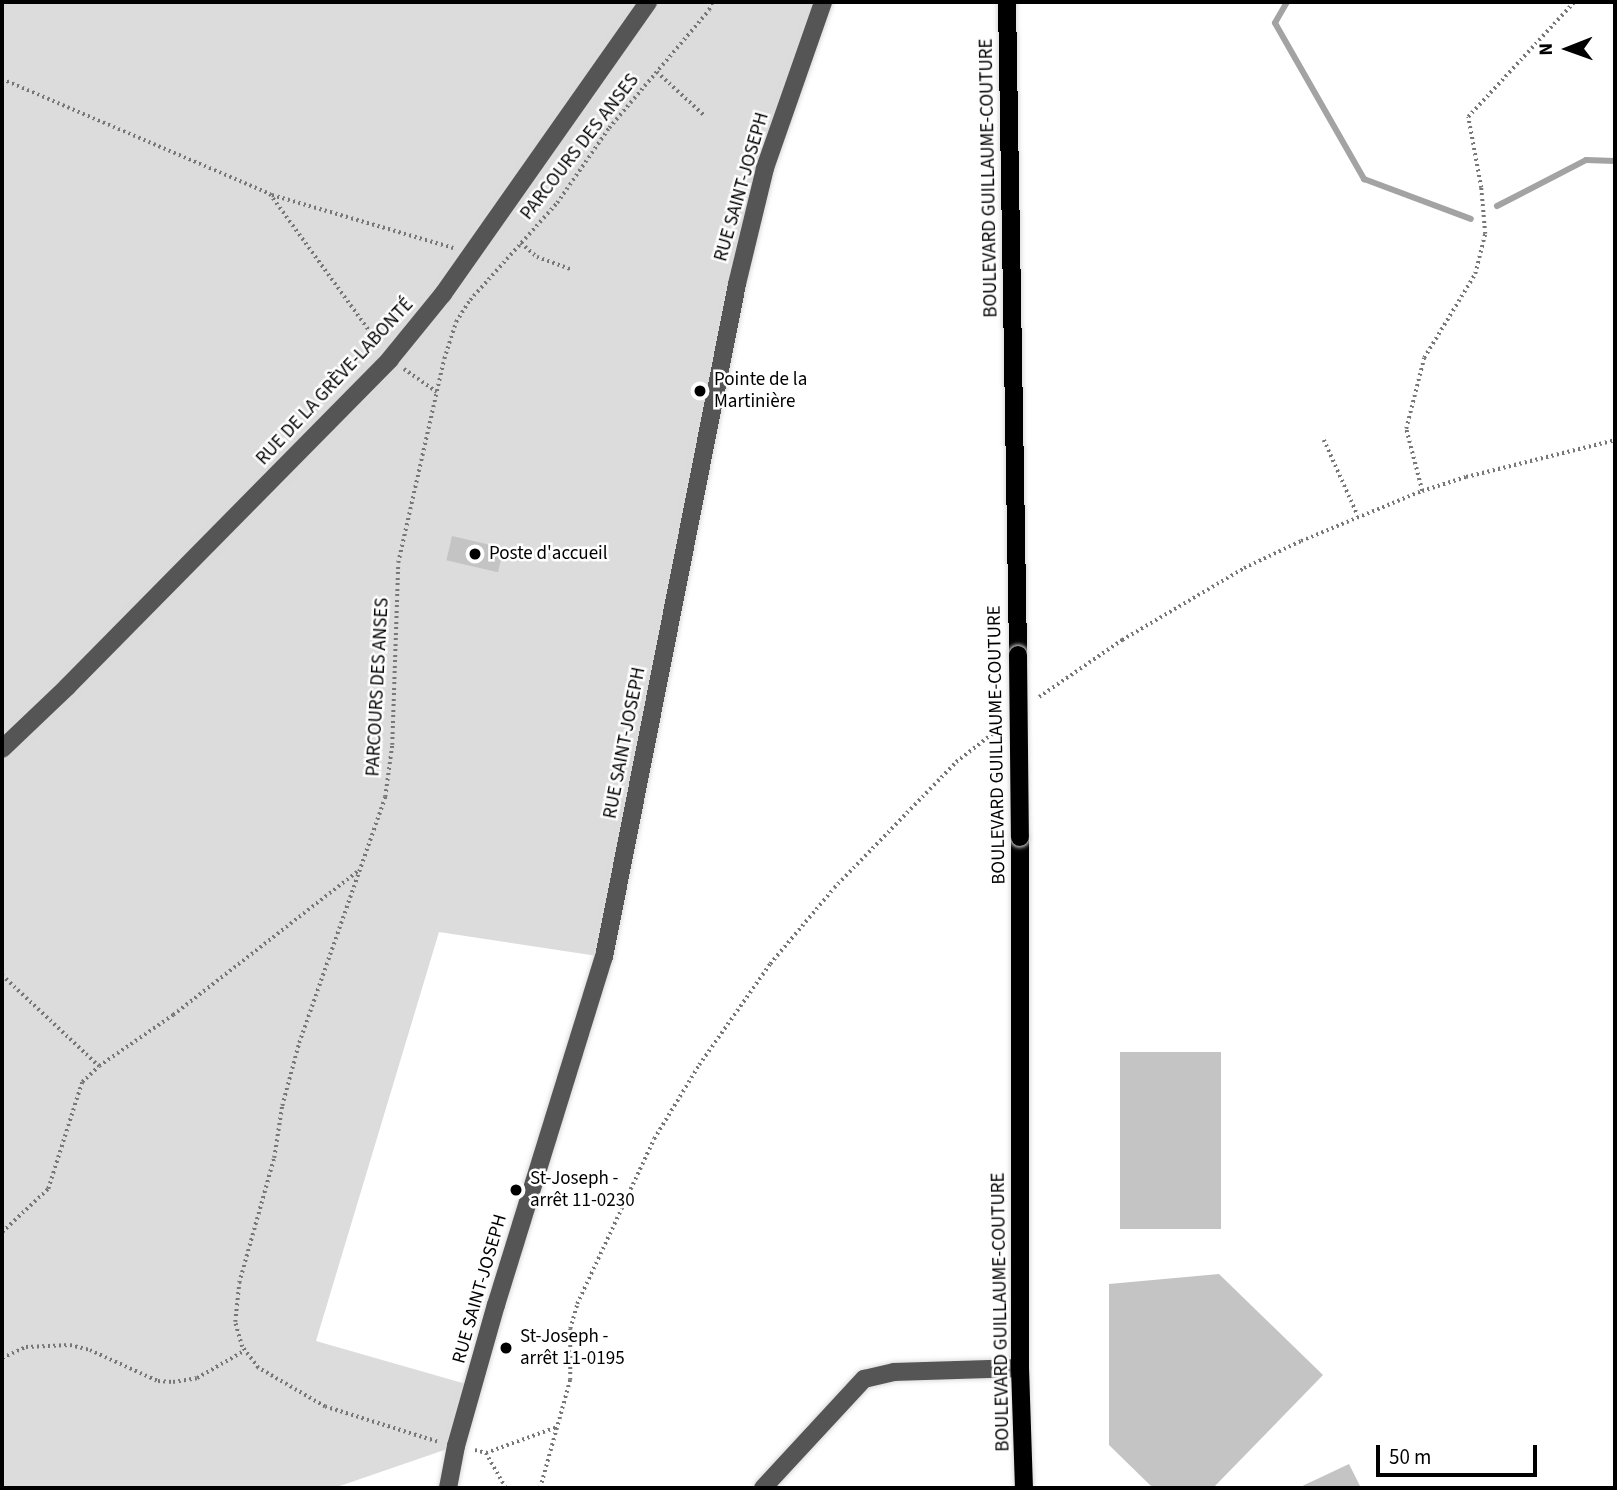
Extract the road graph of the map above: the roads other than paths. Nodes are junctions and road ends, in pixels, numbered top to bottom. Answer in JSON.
{"nodes":[{"id":1,"x":648,"y":2,"type":"edge"},
{"id":2,"x":823,"y":2,"type":"edge"},
{"id":3,"x":1007,"y":2,"type":"edge"},
{"id":4,"x":2,"y":749,"type":"edge"},
{"id":5,"x":1020,"y":1368,"type":"junction"},
{"id":6,"x":448,"y":1488,"type":"edge"},
{"id":7,"x":763,"y":1488,"type":"edge"},
{"id":8,"x":1024,"y":1488,"type":"edge"}],
"edges":[{"from":1,"to":4,"type":"street","name":"RUE DE LA GRÈVE-LABONTÉ"},
{"from":2,"to":6,"type":"street","name":"RUE SAINT-JOSEPH"},
{"from":3,"to":5,"type":"main road","name":"BOULEVARD GUILLAUME-COUTURE","bridge":true},
{"from":5,"to":7,"type":"street"},
{"from":5,"to":8,"type":"main road","name":"BOULEVARD GUILLAUME-COUTURE"}]}
